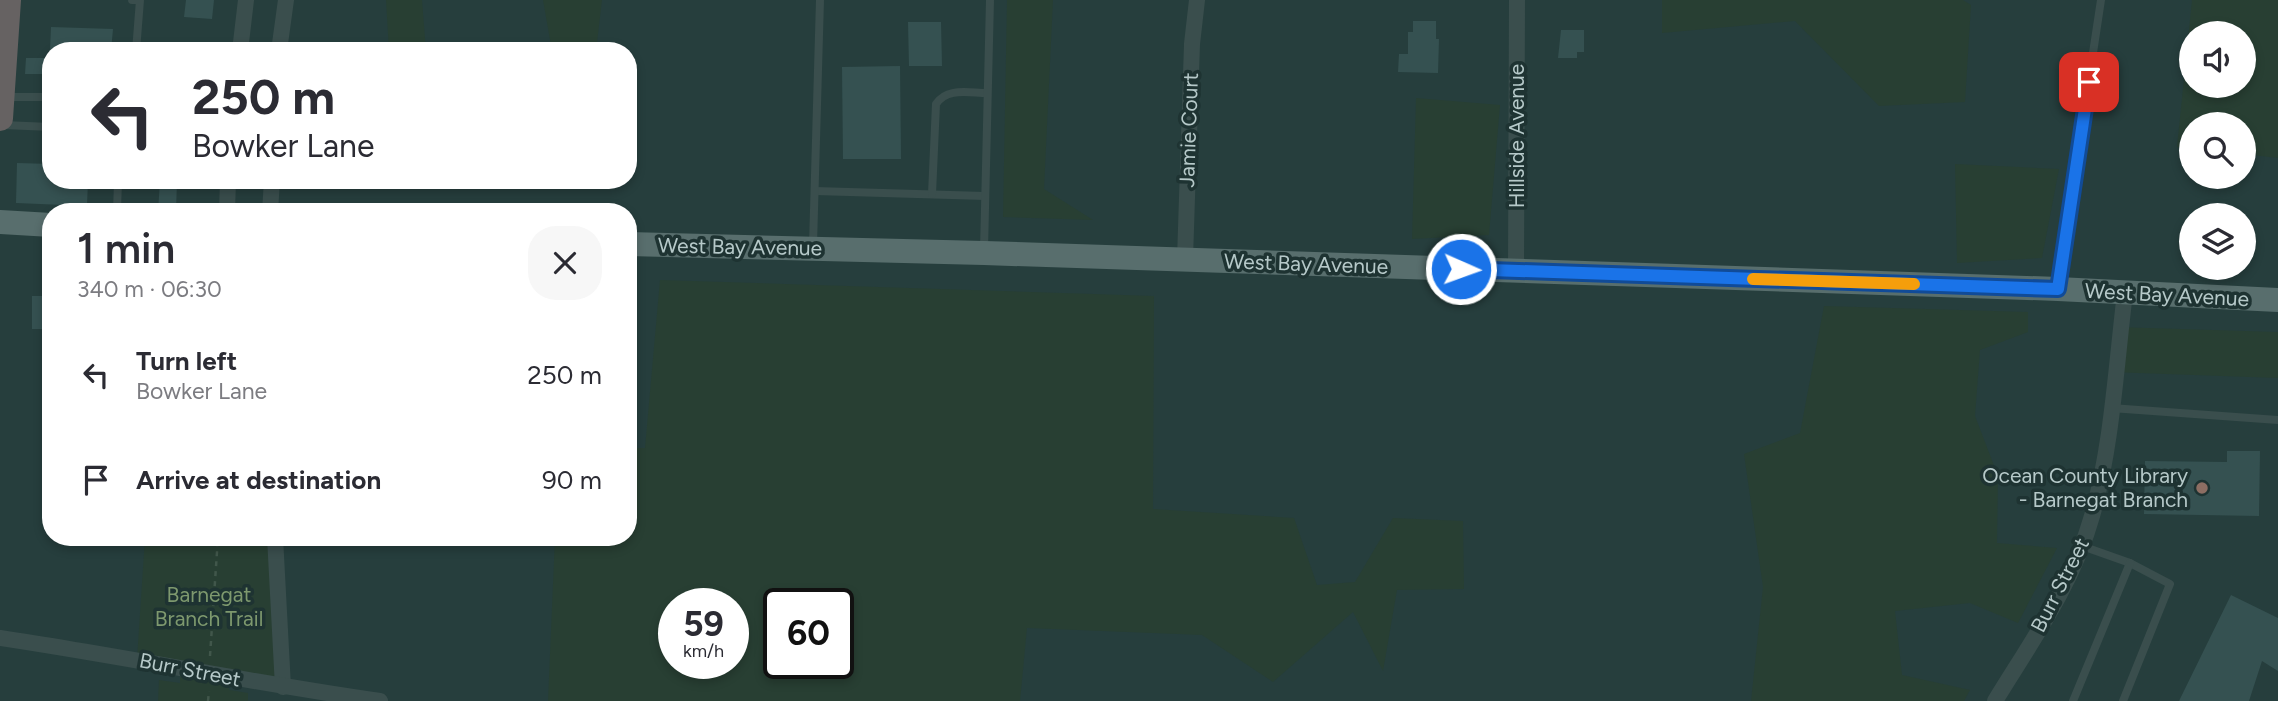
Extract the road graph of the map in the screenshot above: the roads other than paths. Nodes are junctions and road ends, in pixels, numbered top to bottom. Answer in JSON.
{"nodes":[{"id":1,"x":8,"y":0,"type":"edge"},
{"id":2,"x":132,"y":0,"type":"edge"},
{"id":3,"x":246,"y":0,"type":"edge"},
{"id":4,"x":286,"y":0,"type":"edge"},
{"id":5,"x":820,"y":0,"type":"edge"},
{"id":6,"x":989,"y":0,"type":"edge"},
{"id":7,"x":1197,"y":0,"type":"edge"},
{"id":8,"x":1517,"y":0,"type":"edge"},
{"id":9,"x":2101,"y":0,"type":"edge"},
{"id":10,"x":137,"y":42,"type":"edge"},
{"id":11,"x":241,"y":42,"type":"edge"},
{"id":12,"x":280,"y":42,"type":"edge"},
{"id":13,"x":987,"y":93,"type":"junction"},
{"id":14,"x":42,"y":99,"type":"edge"},
{"id":15,"x":1,"y":107,"type":"edge"},
{"id":16,"x":0,"y":125,"type":"edge"},
{"id":17,"x":42,"y":127,"type":"edge"},
{"id":18,"x":815,"y":191,"type":"junction"},
{"id":19,"x":932,"y":194,"type":"junction"},
{"id":20,"x":985,"y":196,"type":"junction"},
{"id":21,"x":0,"y":222,"type":"edge"},
{"id":22,"x":42,"y":224,"type":"edge"},
{"id":23,"x":637,"y":244,"type":"edge"},
{"id":24,"x":813,"y":248,"type":"junction"},
{"id":25,"x":984,"y":253,"type":"junction"},
{"id":26,"x":1185,"y":259,"type":"junction"},
{"id":27,"x":1516,"y":271,"type":"junction"},
{"id":28,"x":2058,"y":289,"type":"junction"},
{"id":29,"x":2125,"y":293,"type":"junction"},
{"id":30,"x":2278,"y":300,"type":"edge"},
{"id":31,"x":2111,"y":408,"type":"junction"},
{"id":32,"x":2278,"y":420,"type":"edge"},
{"id":33,"x":275,"y":546,"type":"edge"},
{"id":34,"x":2082,"y":546,"type":"junction"},
{"id":35,"x":2130,"y":563,"type":"junction"},
{"id":36,"x":0,"y":638,"type":"edge"},
{"id":37,"x":283,"y":687,"type":"junction"},
{"id":38,"x":380,"y":701,"type":"edge"},
{"id":39,"x":1995,"y":701,"type":"edge"},
{"id":40,"x":2073,"y":701,"type":"edge"},
{"id":41,"x":2123,"y":701,"type":"edge"}],
"edges":[{"from":1,"to":15,"type":"highway"},
{"from":2,"to":10,"type":"lane"},
{"from":3,"to":11,"type":"street"},
{"from":4,"to":12,"type":"street"},
{"from":5,"to":18,"type":"lane"},
{"from":6,"to":13,"type":"lane"},
{"from":7,"to":26,"type":"street","name":"Jamie Court"},
{"from":8,"to":27,"type":"street","name":"Hillside Avenue"},
{"from":9,"to":28,"type":"lane"},
{"from":13,"to":19,"type":"lane"},
{"from":13,"to":20,"type":"lane"},
{"from":14,"to":15,"type":"lane"},
{"from":16,"to":17,"type":"lane"},
{"from":18,"to":19,"type":"lane"},
{"from":18,"to":24,"type":"lane"},
{"from":19,"to":20,"type":"lane"},
{"from":20,"to":25,"type":"lane"},
{"from":21,"to":22,"type":"main road"},
{"from":23,"to":24,"type":"main road","name":"West Bay Avenue"},
{"from":24,"to":25,"type":"main road","name":"West Bay Avenue"},
{"from":25,"to":26,"type":"main road","name":"West Bay Avenue"},
{"from":26,"to":27,"type":"main road","name":"West Bay Avenue"},
{"from":27,"to":28,"type":"main road","name":"West Bay Avenue"},
{"from":28,"to":29,"type":"main road","name":"West Bay Avenue"},
{"from":29,"to":30,"type":"main road","name":"West Bay Avenue"},
{"from":29,"to":31,"type":"street","name":"Burr Street"},
{"from":31,"to":32,"type":"lane"},
{"from":31,"to":34,"type":"street","name":"Burr Street"},
{"from":33,"to":37,"type":"street"},
{"from":34,"to":35,"type":"lane"},
{"from":34,"to":39,"type":"street","name":"Burr Street"},
{"from":35,"to":40,"type":"lane"},
{"from":35,"to":41,"type":"lane"},
{"from":36,"to":37,"type":"street","name":"Burr Street"},
{"from":37,"to":38,"type":"street","name":"Burr Street"}]}
